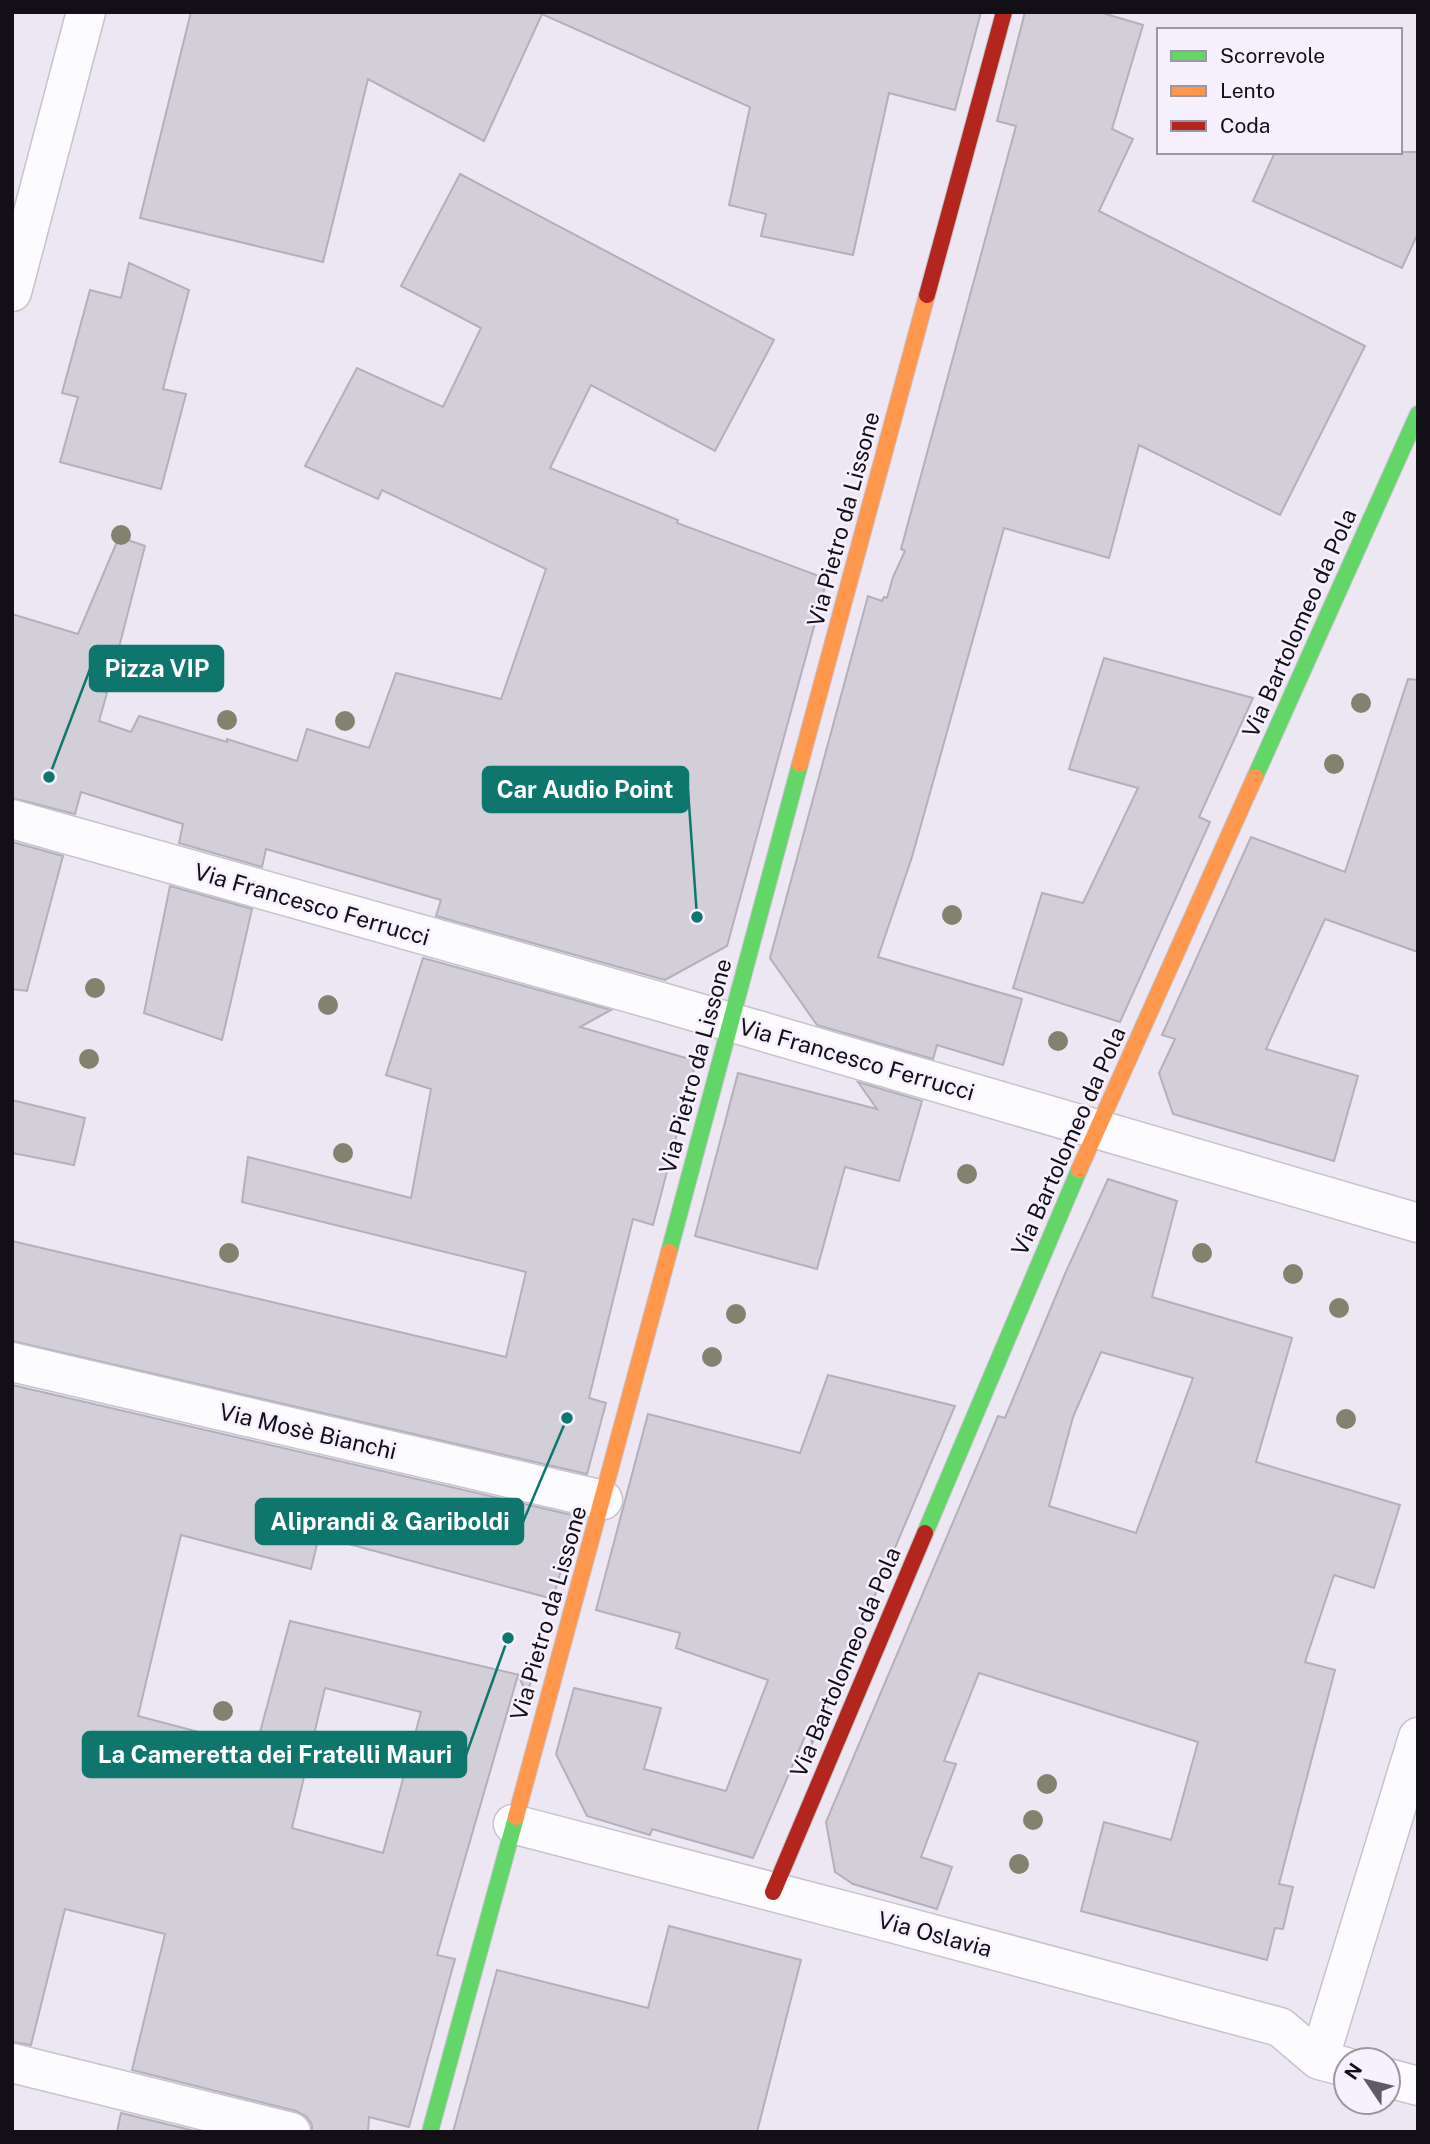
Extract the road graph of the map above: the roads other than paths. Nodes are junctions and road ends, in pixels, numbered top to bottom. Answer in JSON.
{"nodes":[{"id":1,"x":86,"y":12,"type":"edge"},
{"id":2,"x":1004,"y":12,"type":"edge"},
{"id":3,"x":12,"y":292,"type":"edge"},
{"id":4,"x":1418,"y":414,"type":"edge"},
{"id":5,"x":12,"y":819,"type":"edge"},
{"id":6,"x":730,"y":1022,"type":"junction"},
{"id":7,"x":1096,"y":1129,"type":"junction"},
{"id":8,"x":1418,"y":1223,"type":"edge"},
{"id":9,"x":12,"y":1362,"type":"edge"},
{"id":10,"x":603,"y":1500,"type":"junction"},
{"id":11,"x":1418,"y":1737,"type":"edge"},
{"id":12,"x":513,"y":1824,"type":"junction"},
{"id":13,"x":773,"y":1892,"type":"junction"},
{"id":14,"x":1338,"y":2046,"type":"edge"},
{"id":15,"x":12,"y":2063,"type":"edge"},
{"id":16,"x":1332,"y":2063,"type":"edge"},
{"id":17,"x":291,"y":2132,"type":"edge"},
{"id":18,"x":430,"y":2132,"type":"edge"}],
"edges":[{"from":1,"to":3,"type":"street"},
{"from":2,"to":6,"type":"street","name":"Via Pietro da Lissone"},
{"from":4,"to":7,"type":"street","name":"Via Bartolomeo da Pola"},
{"from":5,"to":6,"type":"street","name":"Via Francesco Ferrucci"},
{"from":6,"to":7,"type":"street","name":"Via Francesco Ferrucci"},
{"from":6,"to":10,"type":"street","name":"Via Pietro da Lissone"},
{"from":7,"to":8,"type":"street","name":"Via Francesco Ferrucci"},
{"from":7,"to":13,"type":"street","name":"Via Bartolomeo da Pola"},
{"from":9,"to":10,"type":"street","name":"Via Mosè Bianchi"},
{"from":10,"to":12,"type":"street","name":"Via Pietro da Lissone"},
{"from":11,"to":14,"type":"street"},
{"from":12,"to":13,"type":"street","name":"Via Oslavia"},
{"from":12,"to":18,"type":"street","name":"Via Pietro da Lissone"},
{"from":13,"to":16,"type":"street","name":"Via Oslavia"},
{"from":15,"to":17,"type":"street"}]}
